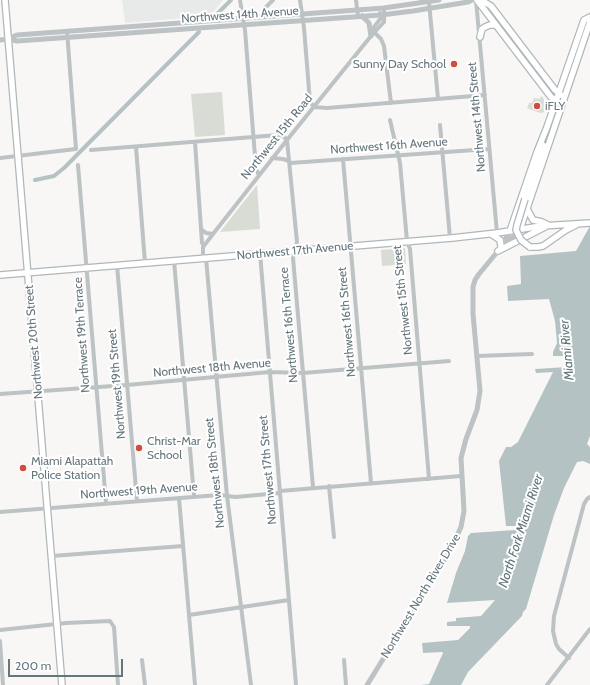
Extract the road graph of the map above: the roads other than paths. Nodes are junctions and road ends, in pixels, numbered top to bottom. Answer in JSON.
{"nodes":[{"id":1,"x":5,"y":0,"type":"edge"},
{"id":2,"x":240,"y":0,"type":"edge"},
{"id":3,"x":273,"y":0,"type":"edge"},
{"id":4,"x":300,"y":0,"type":"edge"},
{"id":5,"x":356,"y":0,"type":"edge"},
{"id":6,"x":439,"y":0,"type":"edge"},
{"id":7,"x":472,"y":0,"type":"edge"},
{"id":8,"x":477,"y":0,"type":"edge"},
{"id":9,"x":481,"y":0,"type":"edge"},
{"id":10,"x":429,"y":2,"type":"junction"},
{"id":11,"x":382,"y":8,"type":"junction"},
{"id":12,"x":430,"y":8,"type":"junction"},
{"id":13,"x":357,"y":10,"type":"junction"},
{"id":14,"x":302,"y":14,"type":"junction"},
{"id":15,"x":383,"y":14,"type":"junction"},
{"id":16,"x":360,"y":16,"type":"junction"},
{"id":17,"x":264,"y":17,"type":"junction"},
{"id":18,"x":590,"y":17,"type":"edge"},
{"id":19,"x":242,"y":18,"type":"junction"},
{"id":20,"x":303,"y":21,"type":"junction"},
{"id":21,"x":590,"y":22,"type":"edge"},
{"id":22,"x":244,"y":25,"type":"junction"},
{"id":23,"x":496,"y":25,"type":"junction"},
{"id":24,"x":67,"y":31,"type":"junction"},
{"id":25,"x":373,"y":34,"type":"junction"},
{"id":26,"x":68,"y":37,"type":"junction"},
{"id":27,"x":480,"y":37,"type":"junction"},
{"id":28,"x":8,"y":39,"type":"junction"},
{"id":29,"x":0,"y":40,"type":"edge"},
{"id":30,"x":559,"y":93,"type":"junction"},
{"id":31,"x":485,"y":95,"type":"junction"},
{"id":32,"x":564,"y":98,"type":"junction"},
{"id":33,"x":438,"y":99,"type":"junction"},
{"id":34,"x":556,"y":100,"type":"junction"},
{"id":35,"x":391,"y":103,"type":"junction"},
{"id":36,"x":562,"y":104,"type":"junction"},
{"id":37,"x":314,"y":107,"type":"junction"},
{"id":38,"x":390,"y":120,"type":"dead end"},
{"id":39,"x":440,"y":125,"type":"dead end"},
{"id":40,"x":547,"y":127,"type":"junction"},
{"id":41,"x":254,"y":137,"type":"junction"},
{"id":42,"x":287,"y":140,"type":"junction"},
{"id":43,"x":195,"y":142,"type":"junction"},
{"id":44,"x":136,"y":147,"type":"junction"},
{"id":45,"x":490,"y":149,"type":"junction"},
{"id":46,"x":91,"y":150,"type":"dead end"},
{"id":47,"x":443,"y":153,"type":"junction"},
{"id":48,"x":18,"y":156,"type":"junction"},
{"id":49,"x":398,"y":156,"type":"junction"},
{"id":50,"x":0,"y":158,"type":"edge"},
{"id":51,"x":272,"y":158,"type":"junction"},
{"id":52,"x":343,"y":159,"type":"junction"},
{"id":53,"x":290,"y":162,"type":"junction"},
{"id":54,"x":78,"y":165,"type":"dead end"},
{"id":55,"x":259,"y":175,"type":"junction"},
{"id":56,"x":527,"y":209,"type":"junction"},
{"id":57,"x":590,"y":223,"type":"edge"},
{"id":58,"x":582,"y":224,"type":"junction"},
{"id":59,"x":549,"y":225,"type":"junction"},
{"id":60,"x":202,"y":229,"type":"junction"},
{"id":61,"x":520,"y":229,"type":"junction"},
{"id":62,"x":510,"y":231,"type":"junction"},
{"id":63,"x":213,"y":234,"type":"junction"},
{"id":64,"x":494,"y":234,"type":"junction"},
{"id":65,"x":450,"y":238,"type":"junction"},
{"id":66,"x":407,"y":241,"type":"junction"},
{"id":67,"x":204,"y":246,"type":"junction"},
{"id":68,"x":350,"y":246,"type":"junction"},
{"id":69,"x":500,"y":249,"type":"junction"},
{"id":70,"x":295,"y":250,"type":"junction"},
{"id":71,"x":260,"y":253,"type":"junction"},
{"id":72,"x":205,"y":258,"type":"junction"},
{"id":73,"x":174,"y":260,"type":"junction"},
{"id":74,"x":145,"y":263,"type":"junction"},
{"id":75,"x":117,"y":265,"type":"junction"},
{"id":76,"x":86,"y":268,"type":"junction"},
{"id":77,"x":28,"y":273,"type":"junction"},
{"id":78,"x":0,"y":275,"type":"edge"},
{"id":79,"x":532,"y":354,"type":"dead end"},
{"id":80,"x":477,"y":356,"type":"junction"},
{"id":81,"x":448,"y":361,"type":"dead end"},
{"id":82,"x":420,"y":364,"type":"junction"},
{"id":83,"x":361,"y":368,"type":"junction"},
{"id":84,"x":270,"y":372,"type":"junction"},
{"id":85,"x":303,"y":373,"type":"junction"},
{"id":86,"x":216,"y":377,"type":"junction"},
{"id":87,"x":185,"y":380,"type":"junction"},
{"id":88,"x":127,"y":385,"type":"junction"},
{"id":89,"x":96,"y":387,"type":"junction"},
{"id":90,"x":38,"y":391,"type":"junction"},
{"id":91,"x":0,"y":394,"type":"edge"},
{"id":92,"x":461,"y":476,"type":"junction"},
{"id":93,"x":429,"y":479,"type":"junction"},
{"id":94,"x":371,"y":483,"type":"junction"},
{"id":95,"x":329,"y":486,"type":"junction"},
{"id":96,"x":313,"y":487,"type":"junction"},
{"id":97,"x":280,"y":492,"type":"junction"},
{"id":98,"x":194,"y":496,"type":"junction"},
{"id":99,"x":227,"y":496,"type":"junction"},
{"id":100,"x":590,"y":497,"type":"edge"},
{"id":101,"x":179,"y":498,"type":"junction"},
{"id":102,"x":137,"y":501,"type":"junction"},
{"id":103,"x":106,"y":503,"type":"junction"},
{"id":104,"x":48,"y":508,"type":"junction"},
{"id":105,"x":0,"y":512,"type":"edge"},
{"id":106,"x":334,"y":537,"type":"dead end"},
{"id":107,"x":183,"y":546,"type":"junction"},
{"id":108,"x":52,"y":556,"type":"junction"},
{"id":109,"x":289,"y":600,"type":"junction"},
{"id":110,"x":241,"y":607,"type":"junction"},
{"id":111,"x":189,"y":615,"type":"junction"},
{"id":112,"x":57,"y":624,"type":"junction"},
{"id":113,"x":590,"y":629,"type":"edge"},
{"id":114,"x":0,"y":630,"type":"edge"},
{"id":115,"x":0,"y":641,"type":"edge"},
{"id":116,"x":568,"y":658,"type":"junction"},
{"id":117,"x":142,"y":660,"type":"dead end"},
{"id":118,"x":344,"y":660,"type":"dead end"},
{"id":119,"x":3,"y":685,"type":"edge"},
{"id":120,"x":62,"y":685,"type":"edge"},
{"id":121,"x":118,"y":685,"type":"edge"},
{"id":122,"x":144,"y":685,"type":"edge"},
{"id":123,"x":195,"y":685,"type":"edge"},
{"id":124,"x":252,"y":685,"type":"edge"},
{"id":125,"x":296,"y":685,"type":"edge"},
{"id":126,"x":346,"y":685,"type":"edge"},
{"id":127,"x":367,"y":685,"type":"edge"},
{"id":128,"x":547,"y":685,"type":"edge"}],
"edges":[{"from":1,"to":28,"type":"main road","name":"Northwest 20th Street"},
{"from":2,"to":19,"type":"street"},
{"from":3,"to":17,"type":"street"},
{"from":4,"to":14,"type":"street"},
{"from":5,"to":13,"type":"street"},
{"from":6,"to":10,"type":"street","name":"Northwest 14th Avenue"},
{"from":7,"to":12,"type":"street","name":"Northwest 14th Avenue"},
{"from":8,"to":23,"type":"main road"},
{"from":8,"to":27,"type":"street","name":"Northwest 14th Street"},
{"from":9,"to":30,"type":"main road"},
{"from":10,"to":11,"type":"street","name":"Northwest 14th Avenue"},
{"from":10,"to":12,"type":"street"},
{"from":11,"to":13,"type":"street","name":"Northwest 14th Avenue"},
{"from":11,"to":15,"type":"street","name":"Northwest 15th Road"},
{"from":12,"to":15,"type":"street","name":"Northwest 14th Avenue"},
{"from":12,"to":33,"type":"street"},
{"from":13,"to":14,"type":"street","name":"Northwest 14th Avenue"},
{"from":13,"to":16,"type":"street"},
{"from":14,"to":17,"type":"street","name":"Northwest 14th Avenue"},
{"from":14,"to":20,"type":"street"},
{"from":15,"to":16,"type":"street","name":"Northwest 14th Avenue"},
{"from":15,"to":25,"type":"street","name":"Northwest 15th Road"},
{"from":16,"to":20,"type":"street","name":"Northwest 14th Avenue"},
{"from":16,"to":25,"type":"street"},
{"from":17,"to":19,"type":"street","name":"Northwest 14th Avenue"},
{"from":18,"to":30,"type":"main road","name":"Northwest North River Drive"},
{"from":19,"to":22,"type":"street"},
{"from":19,"to":24,"type":"street","name":"Northwest 14th Avenue"},
{"from":20,"to":22,"type":"street","name":"Northwest 14th Avenue"},
{"from":20,"to":37,"type":"street"},
{"from":21,"to":32,"type":"main road","name":"Northwest North River Drive"},
{"from":22,"to":26,"type":"street","name":"Northwest 14th Avenue"},
{"from":22,"to":41,"type":"street"},
{"from":23,"to":27,"type":"main road"},
{"from":23,"to":34,"type":"main road"},
{"from":24,"to":26,"type":"street"},
{"from":24,"to":28,"type":"street","name":"Northwest 14th Avenue"},
{"from":25,"to":35,"type":"street"},
{"from":25,"to":37,"type":"street","name":"Northwest 15th Road"},
{"from":26,"to":28,"type":"street","name":"Northwest 14th Avenue"},
{"from":26,"to":48,"type":"street"},
{"from":27,"to":31,"type":"street","name":"Northwest 14th Street"},
{"from":28,"to":29,"type":"street","name":"Northwest 14th Avenue"},
{"from":28,"to":48,"type":"main road","name":"Northwest 20th Street"},
{"from":30,"to":32,"type":"main road"},
{"from":30,"to":34,"type":"main road","name":"Northwest North River Drive"},
{"from":31,"to":33,"type":"street"},
{"from":31,"to":45,"type":"street","name":"Northwest 14th Street"},
{"from":32,"to":36,"type":"main road","name":"Northwest North River Drive"},
{"from":33,"to":35,"type":"street"},
{"from":34,"to":36,"type":"main road"},
{"from":34,"to":40,"type":"main road","name":"Northwest North River Drive"},
{"from":35,"to":37,"type":"street"},
{"from":36,"to":56,"type":"main road","name":"Northwest North River Drive"},
{"from":37,"to":42,"type":"street","name":"Northwest 15th Road"},
{"from":38,"to":49,"type":"street","name":"Northwest 15th Street"},
{"from":39,"to":47,"type":"street"},
{"from":40,"to":58,"type":"main road","bridge":true},
{"from":40,"to":62,"type":"main road","name":"Northwest North River Drive"},
{"from":41,"to":42,"type":"street"},
{"from":41,"to":43,"type":"street"},
{"from":41,"to":55,"type":"street"},
{"from":42,"to":51,"type":"street","name":"Northwest 15th Road"},
{"from":42,"to":53,"type":"street","name":"Northwest 16th Terrace"},
{"from":43,"to":44,"type":"street"},
{"from":43,"to":60,"type":"street"},
{"from":44,"to":46,"type":"street"},
{"from":44,"to":74,"type":"street"},
{"from":45,"to":47,"type":"street","name":"Northwest 16th Avenue"},
{"from":45,"to":64,"type":"street","name":"Northwest 14th Street"},
{"from":47,"to":49,"type":"street","name":"Northwest 16th Avenue"},
{"from":47,"to":65,"type":"street"},
{"from":48,"to":50,"type":"street"},
{"from":48,"to":77,"type":"main road","name":"Northwest 20th Street"},
{"from":49,"to":52,"type":"street","name":"Northwest 16th Avenue"},
{"from":49,"to":66,"type":"street","name":"Northwest 15th Street"},
{"from":51,"to":53,"type":"street"},
{"from":51,"to":55,"type":"street","name":"Northwest 15th Road"},
{"from":52,"to":53,"type":"street","name":"Northwest 16th Avenue"},
{"from":52,"to":68,"type":"street","name":"Northwest 16th Street"},
{"from":53,"to":70,"type":"street","name":"Northwest 16th Terrace"},
{"from":54,"to":76,"type":"street","name":"Northwest 19th Terrace"},
{"from":55,"to":63,"type":"street","name":"Northwest 15th Road"},
{"from":56,"to":59,"type":"main road"},
{"from":56,"to":61,"type":"main road","name":"Northwest North River Drive"},
{"from":57,"to":58,"type":"main road","name":"Northwest 17th Avenue"},
{"from":58,"to":59,"type":"main road","name":"Northwest 17th Avenue"},
{"from":59,"to":61,"type":"main road","name":"Northwest 17th Avenue"},
{"from":59,"to":69,"type":"main road"},
{"from":60,"to":63,"type":"street"},
{"from":60,"to":67,"type":"street"},
{"from":61,"to":62,"type":"main road","name":"Northwest 17th Avenue"},
{"from":61,"to":69,"type":"street","name":"Northwest North River Drive"},
{"from":62,"to":64,"type":"main road","name":"Northwest 17th Avenue"},
{"from":62,"to":69,"type":"street","name":"Northwest North River Drive"},
{"from":63,"to":67,"type":"street","name":"Northwest 15th Road"},
{"from":64,"to":65,"type":"main road","name":"Northwest 17th Avenue"},
{"from":64,"to":69,"type":"main road"},
{"from":65,"to":66,"type":"main road","name":"Northwest 17th Avenue"},
{"from":66,"to":68,"type":"main road","name":"Northwest 17th Avenue"},
{"from":66,"to":82,"type":"street","name":"Northwest 15th Street"},
{"from":67,"to":72,"type":"street"},
{"from":68,"to":70,"type":"main road","name":"Northwest 17th Avenue"},
{"from":68,"to":83,"type":"street","name":"Northwest 16th Street"},
{"from":69,"to":80,"type":"street","name":"Northwest North River Drive"},
{"from":70,"to":71,"type":"main road","name":"Northwest 17th Avenue"},
{"from":70,"to":85,"type":"street","name":"Northwest 16th Terrace"},
{"from":71,"to":72,"type":"main road","name":"Northwest 17th Avenue"},
{"from":71,"to":84,"type":"street","name":"Northwest 17th Street"},
{"from":72,"to":73,"type":"main road","name":"Northwest 17th Avenue"},
{"from":72,"to":86,"type":"street","name":"Northwest 18th Street"},
{"from":73,"to":74,"type":"main road","name":"Northwest 17th Avenue"},
{"from":73,"to":87,"type":"street"},
{"from":74,"to":75,"type":"main road","name":"Northwest 17th Avenue"},
{"from":75,"to":76,"type":"main road","name":"Northwest 17th Avenue"},
{"from":75,"to":88,"type":"street","name":"Northwest 19th Street"},
{"from":76,"to":77,"type":"main road","name":"Northwest 17th Avenue"},
{"from":76,"to":89,"type":"street","name":"Northwest 19th Terrace"},
{"from":77,"to":78,"type":"main road","name":"Northwest 17th Avenue"},
{"from":77,"to":90,"type":"main road","name":"Northwest 20th Street"},
{"from":79,"to":80,"type":"street"},
{"from":80,"to":92,"type":"street","name":"Northwest North River Drive"},
{"from":81,"to":82,"type":"street","name":"Northwest 18th Avenue"},
{"from":82,"to":83,"type":"street","name":"Northwest 18th Avenue"},
{"from":82,"to":93,"type":"street","name":"Northwest 15th Street"},
{"from":83,"to":85,"type":"street","name":"Northwest 18th Avenue"},
{"from":83,"to":94,"type":"street","name":"Northwest 16th Street"},
{"from":84,"to":85,"type":"street","name":"Northwest 18th Avenue"},
{"from":84,"to":86,"type":"street","name":"Northwest 18th Avenue"},
{"from":84,"to":97,"type":"street","name":"Northwest 17th Street"},
{"from":85,"to":96,"type":"street","name":"Northwest 16th Terrace"},
{"from":86,"to":87,"type":"street","name":"Northwest 18th Avenue"},
{"from":86,"to":99,"type":"street","name":"Northwest 18th Street"},
{"from":87,"to":88,"type":"street","name":"Northwest 18th Avenue"},
{"from":87,"to":98,"type":"street"},
{"from":88,"to":89,"type":"street","name":"Northwest 18th Avenue"},
{"from":88,"to":102,"type":"street","name":"Northwest 19th Street"},
{"from":89,"to":90,"type":"street","name":"Northwest 18th Avenue"},
{"from":89,"to":103,"type":"street","name":"Northwest 19th Terrace"},
{"from":90,"to":91,"type":"street","name":"Northwest 18th Avenue"},
{"from":90,"to":104,"type":"main road","name":"Northwest 20th Street"},
{"from":92,"to":93,"type":"street","name":"Northwest 19th Avenue"},
{"from":92,"to":127,"type":"street","name":"Northwest North River Drive"},
{"from":93,"to":94,"type":"street","name":"Northwest 19th Avenue"},
{"from":94,"to":95,"type":"street","name":"Northwest 19th Avenue"},
{"from":95,"to":96,"type":"street","name":"Northwest 19th Avenue"},
{"from":95,"to":106,"type":"street"},
{"from":96,"to":97,"type":"street","name":"Northwest 19th Avenue"},
{"from":97,"to":99,"type":"street","name":"Northwest 19th Avenue"},
{"from":97,"to":109,"type":"street","name":"Northwest 17th Street"},
{"from":98,"to":99,"type":"street","name":"Northwest 19th Avenue"},
{"from":98,"to":101,"type":"street","name":"Northwest 19th Avenue"},
{"from":99,"to":110,"type":"street","name":"Northwest 18th Street"},
{"from":100,"to":116,"type":"street"},
{"from":101,"to":102,"type":"street","name":"Northwest 19th Avenue"},
{"from":101,"to":107,"type":"street"},
{"from":102,"to":103,"type":"street","name":"Northwest 19th Avenue"},
{"from":103,"to":104,"type":"street","name":"Northwest 19th Avenue"},
{"from":104,"to":105,"type":"street","name":"Northwest 19th Avenue"},
{"from":104,"to":108,"type":"main road","name":"Northwest 20th Street"},
{"from":107,"to":108,"type":"street"},
{"from":107,"to":111,"type":"street"},
{"from":108,"to":112,"type":"main road","name":"Northwest 20th Street"},
{"from":109,"to":110,"type":"street"},
{"from":109,"to":125,"type":"street","name":"Northwest 17th Street"},
{"from":110,"to":111,"type":"street"},
{"from":110,"to":124,"type":"street","name":"Northwest 18th Street"},
{"from":111,"to":123,"type":"street"},
{"from":112,"to":114,"type":"street"},
{"from":112,"to":120,"type":"main road","name":"Northwest 20th Street"},
{"from":112,"to":121,"type":"street"},
{"from":113,"to":116,"type":"street"},
{"from":115,"to":119,"type":"street"},
{"from":116,"to":128,"type":"street"},
{"from":117,"to":122,"type":"street"},
{"from":118,"to":126,"type":"street"}]}
